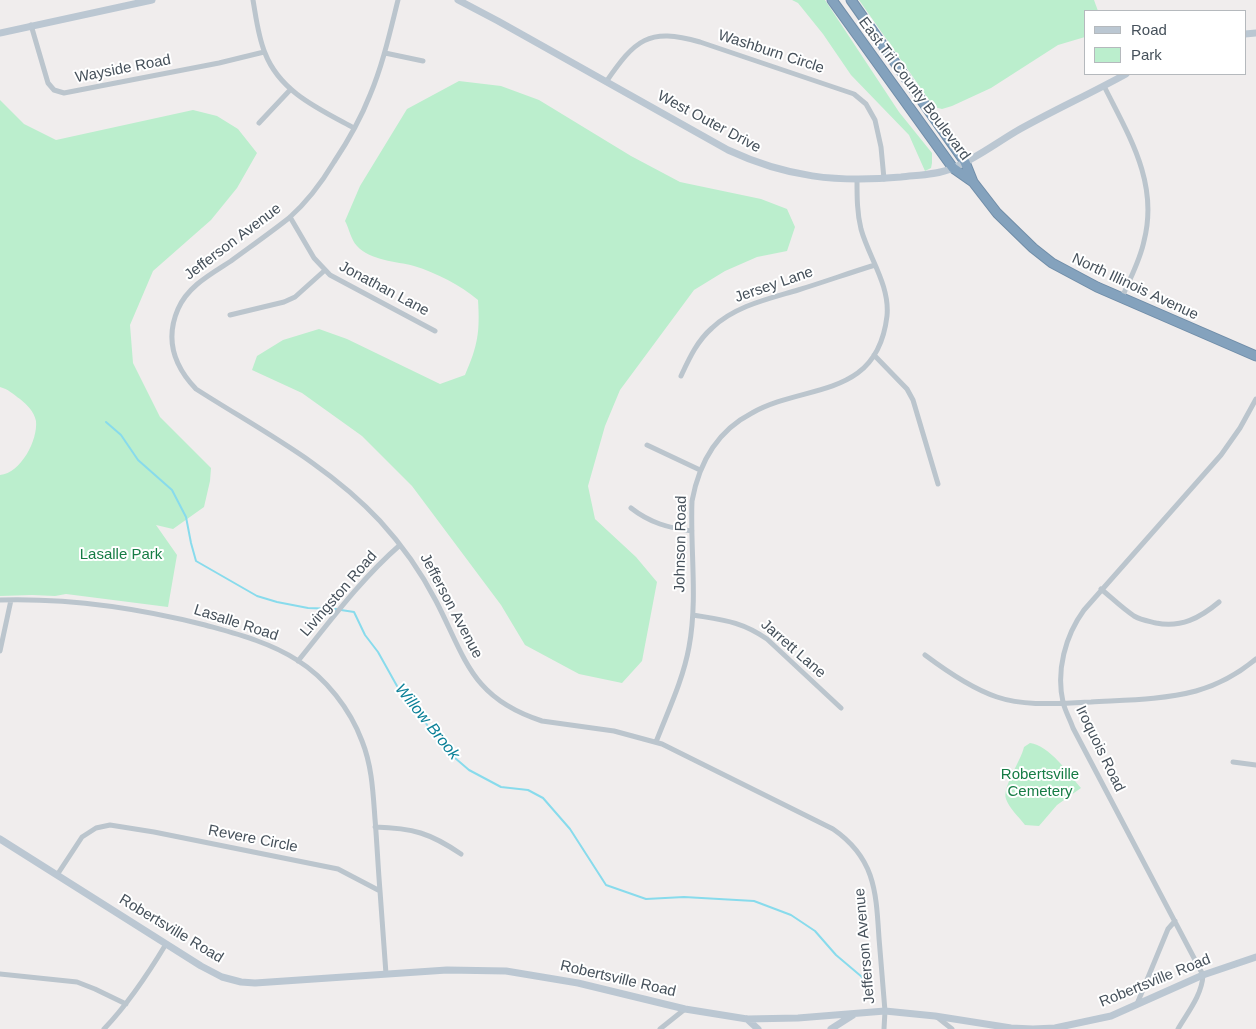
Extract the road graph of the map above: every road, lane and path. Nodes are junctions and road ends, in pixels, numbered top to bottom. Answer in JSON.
{"nodes":[{"id":1,"x":152,"y":0,"type":"edge"},
{"id":2,"x":253,"y":0,"type":"edge"},
{"id":3,"x":398,"y":0,"type":"edge"},
{"id":4,"x":458,"y":0,"type":"edge"},
{"id":5,"x":832,"y":0,"type":"edge"},
{"id":6,"x":850,"y":0,"type":"edge"},
{"id":7,"x":31,"y":25,"type":"junction"},
{"id":8,"x":0,"y":33,"type":"edge"},
{"id":9,"x":264,"y":52,"type":"junction"},
{"id":10,"x":385,"y":53,"type":"junction"},
{"id":11,"x":423,"y":61,"type":"dead end"},
{"id":12,"x":1124,"y":75,"type":"edge"},
{"id":13,"x":606,"y":82,"type":"junction"},
{"id":14,"x":1104,"y":86,"type":"junction"},
{"id":15,"x":290,"y":90,"type":"junction"},
{"id":16,"x":259,"y":123,"type":"dead end"},
{"id":17,"x":354,"y":128,"type":"junction"},
{"id":18,"x":964,"y":162,"type":"junction"},
{"id":19,"x":953,"y":168,"type":"junction"},
{"id":20,"x":884,"y":179,"type":"junction"},
{"id":21,"x":857,"y":180,"type":"junction"},
{"id":22,"x":973,"y":182,"type":"junction"},
{"id":23,"x":290,"y":217,"type":"junction"},
{"id":24,"x":875,"y":266,"type":"junction"},
{"id":25,"x":324,"y":271,"type":"junction"},
{"id":26,"x":1122,"y":298,"type":"junction"},
{"id":27,"x":230,"y":315,"type":"dead end"},
{"id":28,"x":435,"y":331,"type":"dead end"},
{"id":29,"x":874,"y":355,"type":"junction"},
{"id":30,"x":1256,"y":356,"type":"edge"},
{"id":31,"x":681,"y":376,"type":"dead end"},
{"id":32,"x":1256,"y":399,"type":"edge"},
{"id":33,"x":647,"y":445,"type":"dead end"},
{"id":34,"x":700,"y":470,"type":"junction"},
{"id":35,"x":938,"y":484,"type":"dead end"},
{"id":36,"x":631,"y":508,"type":"dead end"},
{"id":37,"x":692,"y":531,"type":"junction"},
{"id":38,"x":400,"y":546,"type":"junction"},
{"id":39,"x":1101,"y":589,"type":"junction"},
{"id":40,"x":0,"y":600,"type":"edge"},
{"id":41,"x":11,"y":600,"type":"junction"},
{"id":42,"x":1219,"y":602,"type":"dead end"},
{"id":43,"x":693,"y":615,"type":"junction"},
{"id":44,"x":0,"y":651,"type":"edge"},
{"id":45,"x":925,"y":655,"type":"dead end"},
{"id":46,"x":1256,"y":659,"type":"edge"},
{"id":47,"x":298,"y":660,"type":"junction"},
{"id":48,"x":1063,"y":703,"type":"junction"},
{"id":49,"x":841,"y":708,"type":"dead end"},
{"id":50,"x":656,"y":742,"type":"junction"},
{"id":51,"x":1233,"y":762,"type":"dead end"},
{"id":52,"x":1256,"y":765,"type":"edge"},
{"id":53,"x":376,"y":827,"type":"junction"},
{"id":54,"x":0,"y":839,"type":"edge"},
{"id":55,"x":461,"y":854,"type":"dead end"},
{"id":56,"x":57,"y":875,"type":"junction"},
{"id":57,"x":380,"y":891,"type":"junction"},
{"id":58,"x":1176,"y":921,"type":"junction"},
{"id":59,"x":166,"y":944,"type":"junction"},
{"id":60,"x":1256,"y":957,"type":"edge"},
{"id":61,"x":0,"y":974,"type":"edge"},
{"id":62,"x":386,"y":974,"type":"junction"},
{"id":63,"x":1203,"y":975,"type":"junction"},
{"id":64,"x":126,"y":1004,"type":"junction"},
{"id":65,"x":1137,"y":1005,"type":"junction"},
{"id":66,"x":685,"y":1010,"type":"junction"},
{"id":67,"x":885,"y":1011,"type":"junction"},
{"id":68,"x":855,"y":1014,"type":"junction"},
{"id":69,"x":935,"y":1016,"type":"junction"},
{"id":70,"x":747,"y":1019,"type":"junction"},
{"id":71,"x":104,"y":1029,"type":"edge"},
{"id":72,"x":660,"y":1029,"type":"edge"},
{"id":73,"x":758,"y":1029,"type":"edge"},
{"id":74,"x":831,"y":1029,"type":"edge"},
{"id":75,"x":884,"y":1029,"type":"edge"},
{"id":76,"x":952,"y":1029,"type":"edge"},
{"id":77,"x":1178,"y":1029,"type":"edge"}],
"edges":[{"from":1,"to":7,"type":"street"},
{"from":2,"to":9,"type":"street"},
{"from":3,"to":10,"type":"street","name":"Jefferson Avenue"},
{"from":4,"to":13,"type":"street","name":"West Outer Drive"},
{"from":5,"to":19,"type":"highway","name":"East Tri County Boulevard"},
{"from":6,"to":18,"type":"highway","name":"East Tri County Boulevard"},
{"from":7,"to":8,"type":"street"},
{"from":7,"to":9,"type":"street","name":"Wayside Road"},
{"from":9,"to":15,"type":"street"},
{"from":10,"to":11,"type":"street"},
{"from":10,"to":17,"type":"street","name":"Jefferson Avenue"},
{"from":12,"to":14,"type":"street","name":"West Outer Drive"},
{"from":13,"to":20,"type":"street","name":"Washburn Circle"},
{"from":13,"to":21,"type":"street","name":"West Outer Drive"},
{"from":14,"to":18,"type":"street","name":"West Outer Drive"},
{"from":14,"to":26,"type":"street"},
{"from":15,"to":16,"type":"street"},
{"from":15,"to":17,"type":"street"},
{"from":17,"to":23,"type":"street","name":"Jefferson Avenue"},
{"from":18,"to":19,"type":"street","name":"West Outer Drive"},
{"from":18,"to":22,"type":"highway","name":"East Tri County Boulevard"},
{"from":19,"to":20,"type":"street","name":"West Outer Drive"},
{"from":19,"to":22,"type":"highway","name":"East Tri County Boulevard"},
{"from":20,"to":21,"type":"street","name":"West Outer Drive"},
{"from":21,"to":24,"type":"street","name":"Johnson Road"},
{"from":22,"to":26,"type":"highway","name":"North Illinois Avenue"},
{"from":23,"to":25,"type":"street","name":"Jonathan Lane"},
{"from":23,"to":38,"type":"street","name":"Jefferson Avenue"},
{"from":24,"to":29,"type":"street","name":"Johnson Road"},
{"from":24,"to":31,"type":"street","name":"Jersey Lane"},
{"from":25,"to":27,"type":"street"},
{"from":25,"to":28,"type":"street","name":"Jonathan Lane"},
{"from":26,"to":30,"type":"highway","name":"North Illinois Avenue"},
{"from":29,"to":34,"type":"street","name":"Johnson Road"},
{"from":29,"to":35,"type":"street"},
{"from":32,"to":39,"type":"street","name":"Iroquois Road"},
{"from":33,"to":34,"type":"street"},
{"from":34,"to":37,"type":"street","name":"Johnson Road"},
{"from":36,"to":37,"type":"street"},
{"from":37,"to":43,"type":"street","name":"Johnson Road"},
{"from":38,"to":47,"type":"street","name":"Livingston Road"},
{"from":38,"to":50,"type":"street","name":"Jefferson Avenue"},
{"from":39,"to":42,"type":"street"},
{"from":39,"to":48,"type":"street","name":"Iroquois Road"},
{"from":40,"to":41,"type":"street","name":"Lasalle Road"},
{"from":41,"to":44,"type":"street"},
{"from":41,"to":47,"type":"street","name":"Lasalle Road"},
{"from":43,"to":49,"type":"street","name":"Jarrett Lane"},
{"from":43,"to":50,"type":"street","name":"Johnson Road"},
{"from":45,"to":48,"type":"street"},
{"from":46,"to":48,"type":"street"},
{"from":47,"to":53,"type":"street","name":"Lasalle Road"},
{"from":48,"to":58,"type":"street","name":"Iroquois Road"},
{"from":50,"to":67,"type":"street","name":"Jefferson Avenue"},
{"from":51,"to":52,"type":"street"},
{"from":53,"to":55,"type":"street"},
{"from":53,"to":57,"type":"street","name":"Lasalle Road"},
{"from":54,"to":56,"type":"street","name":"Robertsville Road"},
{"from":56,"to":57,"type":"street","name":"Revere Circle"},
{"from":56,"to":59,"type":"street","name":"Robertsville Road"},
{"from":57,"to":62,"type":"street"},
{"from":58,"to":63,"type":"street","name":"Iroquois Road"},
{"from":58,"to":65,"type":"street"},
{"from":59,"to":62,"type":"street","name":"Robertsville Road"},
{"from":59,"to":64,"type":"street"},
{"from":60,"to":63,"type":"street","name":"Robertsville Road"},
{"from":61,"to":64,"type":"street"},
{"from":62,"to":66,"type":"street","name":"Robertsville Road"},
{"from":63,"to":65,"type":"street","name":"Robertsville Road"},
{"from":63,"to":77,"type":"street"},
{"from":64,"to":71,"type":"street"},
{"from":65,"to":69,"type":"street","name":"Robertsville Road"},
{"from":66,"to":70,"type":"street","name":"Robertsville Road"},
{"from":66,"to":72,"type":"street"},
{"from":67,"to":68,"type":"street","name":"Robertsville Road"},
{"from":67,"to":69,"type":"street","name":"Robertsville Road"},
{"from":67,"to":75,"type":"street","name":"Jefferson Avenue"},
{"from":68,"to":70,"type":"street","name":"Robertsville Road"},
{"from":68,"to":74,"type":"street","name":"Jefferson Avenue"},
{"from":69,"to":76,"type":"street"},
{"from":70,"to":73,"type":"street"}]}
